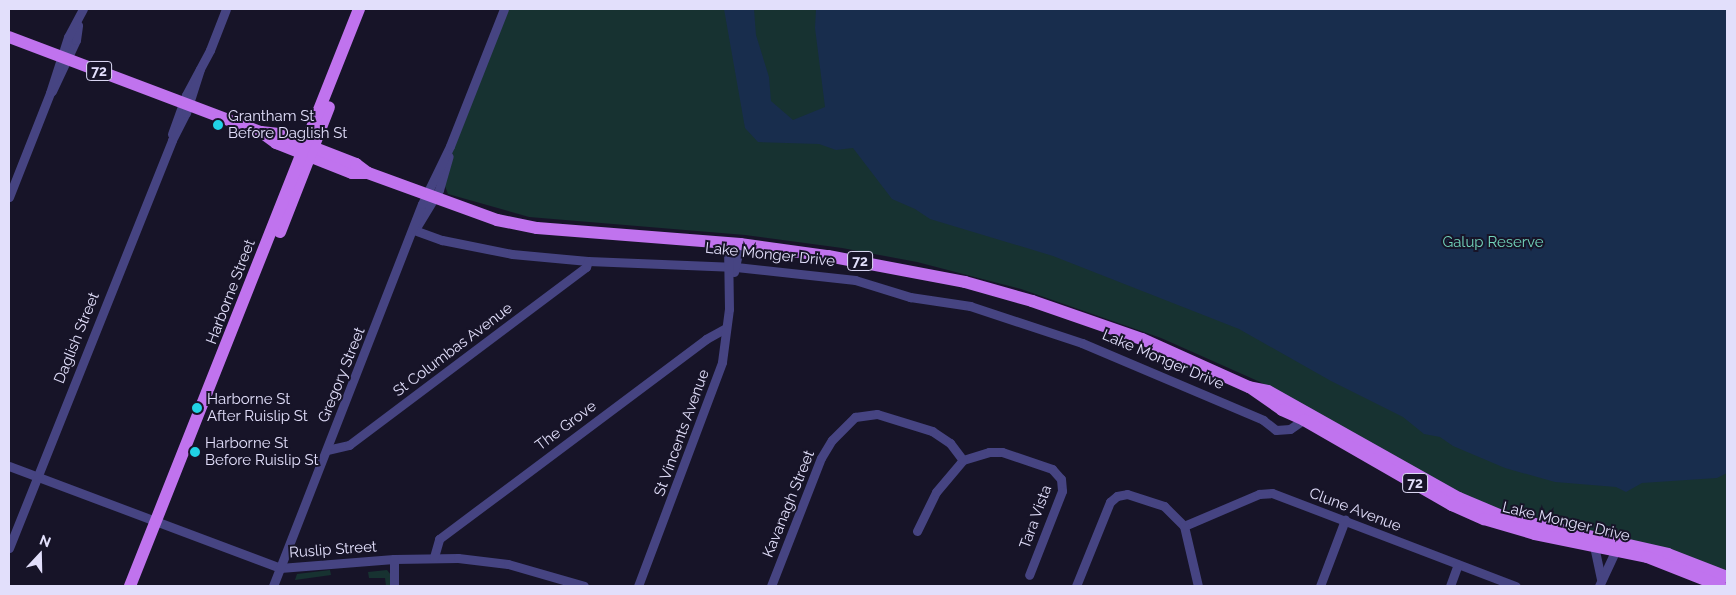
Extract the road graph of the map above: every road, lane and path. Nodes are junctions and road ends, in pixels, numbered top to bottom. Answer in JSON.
{"nodes":[{"id":1,"x":83,"y":9,"type":"edge"},
{"id":2,"x":226,"y":9,"type":"edge"},
{"id":3,"x":359,"y":9,"type":"edge"},
{"id":4,"x":367,"y":9,"type":"edge"},
{"id":5,"x":504,"y":9,"type":"edge"},
{"id":6,"x":9,"y":37,"type":"edge"},
{"id":7,"x":64,"y":58,"type":"junction"},
{"id":8,"x":186,"y":104,"type":"junction"},
{"id":9,"x":307,"y":150,"type":"junction"},
{"id":10,"x":430,"y":196,"type":"junction"},
{"id":11,"x":9,"y":197,"type":"edge"},
{"id":12,"x":414,"y":230,"type":"junction"},
{"id":13,"x":734,"y":243,"type":"junction"},
{"id":14,"x":588,"y":261,"type":"junction"},
{"id":15,"x":731,"y":266,"type":"junction"},
{"id":16,"x":726,"y":328,"type":"junction"},
{"id":17,"x":1307,"y":417,"type":"junction"},
{"id":18,"x":327,"y":450,"type":"junction"},
{"id":19,"x":963,"y":460,"type":"junction"},
{"id":20,"x":9,"y":466,"type":"edge"},
{"id":21,"x":38,"y":476,"type":"junction"},
{"id":22,"x":1345,"y":520,"type":"junction"},
{"id":23,"x":159,"y":523,"type":"junction"},
{"id":24,"x":1184,"y":526,"type":"junction"},
{"id":25,"x":918,"y":531,"type":"dead end"},
{"id":26,"x":1594,"y":546,"type":"junction"},
{"id":27,"x":9,"y":548,"type":"edge"},
{"id":28,"x":1616,"y":550,"type":"junction"},
{"id":29,"x":434,"y":557,"type":"junction"},
{"id":30,"x":394,"y":559,"type":"junction"},
{"id":31,"x":1458,"y":564,"type":"junction"},
{"id":32,"x":280,"y":568,"type":"junction"},
{"id":33,"x":1029,"y":575,"type":"dead end"},
{"id":34,"x":1727,"y":578,"type":"edge"},
{"id":35,"x":1600,"y":583,"type":"edge"},
{"id":36,"x":130,"y":586,"type":"edge"},
{"id":37,"x":139,"y":586,"type":"edge"},
{"id":38,"x":273,"y":586,"type":"edge"},
{"id":39,"x":394,"y":586,"type":"edge"},
{"id":40,"x":584,"y":586,"type":"edge"},
{"id":41,"x":638,"y":586,"type":"edge"},
{"id":42,"x":771,"y":586,"type":"edge"},
{"id":43,"x":1076,"y":586,"type":"edge"},
{"id":44,"x":1198,"y":586,"type":"edge"},
{"id":45,"x":1320,"y":586,"type":"edge"},
{"id":46,"x":1450,"y":586,"type":"edge"},
{"id":47,"x":1516,"y":586,"type":"edge"},
{"id":48,"x":1721,"y":586,"type":"edge"}],
"edges":[{"from":1,"to":7,"type":"street"},
{"from":2,"to":8,"type":"street","name":"Daglish Street"},
{"from":3,"to":9,"type":"main road","name":"Harborne Street"},
{"from":4,"to":9,"type":"main road","name":"Harborne Street"},
{"from":5,"to":10,"type":"street","name":"Gregory Street"},
{"from":6,"to":7,"type":"main road","number":"72"},
{"from":7,"to":8,"type":"main road","number":"72"},
{"from":7,"to":11,"type":"street"},
{"from":8,"to":9,"type":"main road","number":"72"},
{"from":8,"to":21,"type":"street","name":"Daglish Street"},
{"from":9,"to":10,"type":"main road","number":"72"},
{"from":9,"to":23,"type":"main road","name":"Harborne Street"},
{"from":10,"to":12,"type":"street","name":"Gregory Street"},
{"from":10,"to":13,"type":"main road","name":"Lake Monger Drive","number":"72"},
{"from":12,"to":14,"type":"street","name":"Lake Monger Drive"},
{"from":12,"to":18,"type":"street","name":"Gregory Street"},
{"from":13,"to":15,"type":"street","name":"St Vincents Avenue"},
{"from":13,"to":17,"type":"main road","name":"Lake Monger Drive","number":"72"},
{"from":14,"to":15,"type":"street","name":"Lake Monger Drive"},
{"from":14,"to":18,"type":"street","name":"St Columbas Avenue"},
{"from":15,"to":16,"type":"street","name":"St Vincents Avenue"},
{"from":15,"to":17,"type":"street","name":"Lake Monger Drive"},
{"from":16,"to":29,"type":"street","name":"The Grove"},
{"from":16,"to":41,"type":"street","name":"St Vincents Avenue"},
{"from":17,"to":26,"type":"main road","name":"Lake Monger Drive","number":"72"},
{"from":17,"to":34,"type":"main road","name":"Lake Monger Drive","number":"72"},
{"from":18,"to":32,"type":"street","name":"Gregory Street"},
{"from":19,"to":25,"type":"street"},
{"from":19,"to":33,"type":"street","name":"Tara Vista"},
{"from":19,"to":42,"type":"street","name":"Kavanagh Street"},
{"from":20,"to":21,"type":"street","name":"Ruslip Street"},
{"from":21,"to":23,"type":"street","name":"Ruslip Street"},
{"from":21,"to":27,"type":"street","name":"Daglish Street"},
{"from":22,"to":24,"type":"street","name":"Clune Avenue"},
{"from":22,"to":31,"type":"street","name":"Clune Avenue"},
{"from":22,"to":45,"type":"street"},
{"from":23,"to":32,"type":"street","name":"Ruslip Street"},
{"from":23,"to":36,"type":"main road","name":"Harborne Street"},
{"from":23,"to":37,"type":"main road","name":"Harborne Street"},
{"from":24,"to":43,"type":"street"},
{"from":24,"to":44,"type":"street"},
{"from":26,"to":28,"type":"main road","name":"Lake Monger Drive","number":"72"},
{"from":26,"to":35,"type":"street"},
{"from":28,"to":35,"type":"street"},
{"from":28,"to":48,"type":"main road","name":"Lake Monger Drive","number":"72"},
{"from":29,"to":30,"type":"street","name":"Ruslip Street"},
{"from":29,"to":40,"type":"street","name":"Ruslip Street"},
{"from":30,"to":32,"type":"street","name":"Ruslip Street"},
{"from":30,"to":39,"type":"street"},
{"from":31,"to":46,"type":"street"},
{"from":31,"to":47,"type":"street","name":"Clune Avenue"},
{"from":32,"to":38,"type":"street","name":"Gregory Street"}]}
